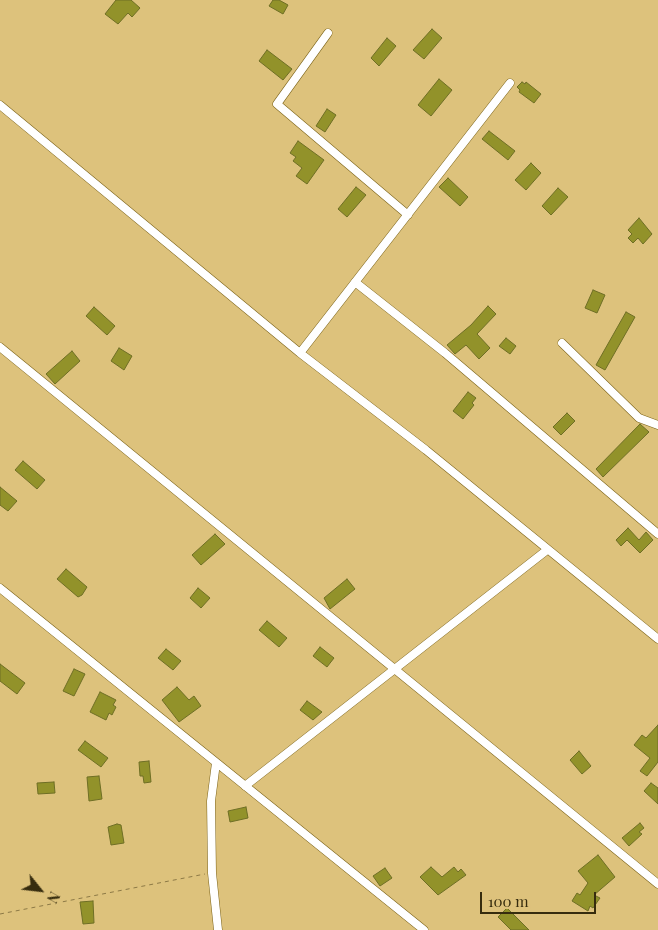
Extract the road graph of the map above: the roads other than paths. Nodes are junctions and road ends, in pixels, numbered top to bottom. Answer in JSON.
{"nodes":[{"id":1,"x":328,"y":33,"type":"dead end"},
{"id":2,"x":510,"y":83,"type":"dead end"},
{"id":3,"x":0,"y":105,"type":"edge"},
{"id":4,"x":408,"y":215,"type":"junction"},
{"id":5,"x":355,"y":282,"type":"junction"},
{"id":6,"x":562,"y":344,"type":"dead end"},
{"id":7,"x":0,"y":347,"type":"edge"},
{"id":8,"x":300,"y":353,"type":"junction"},
{"id":9,"x":658,"y":425,"type":"edge"},
{"id":10,"x":658,"y":534,"type":"edge"},
{"id":11,"x":548,"y":550,"type":"junction"},
{"id":12,"x":0,"y":588,"type":"edge"},
{"id":13,"x":658,"y":639,"type":"edge"},
{"id":14,"x":394,"y":669,"type":"junction"},
{"id":15,"x":216,"y":763,"type":"junction"},
{"id":16,"x":245,"y":786,"type":"junction"},
{"id":17,"x":658,"y":884,"type":"edge"},
{"id":18,"x":218,"y":930,"type":"edge"},
{"id":19,"x":424,"y":930,"type":"edge"}],
"edges":[{"from":1,"to":4,"type":"street"},
{"from":2,"to":4,"type":"street"},
{"from":3,"to":8,"type":"street"},
{"from":4,"to":5,"type":"street"},
{"from":5,"to":8,"type":"street"},
{"from":5,"to":10,"type":"street"},
{"from":6,"to":9,"type":"street"},
{"from":7,"to":14,"type":"street"},
{"from":8,"to":11,"type":"street"},
{"from":11,"to":13,"type":"street"},
{"from":11,"to":14,"type":"street"},
{"from":12,"to":15,"type":"street"},
{"from":14,"to":16,"type":"street"},
{"from":14,"to":17,"type":"street"},
{"from":15,"to":16,"type":"street"},
{"from":15,"to":18,"type":"street"},
{"from":16,"to":19,"type":"street"}]}
